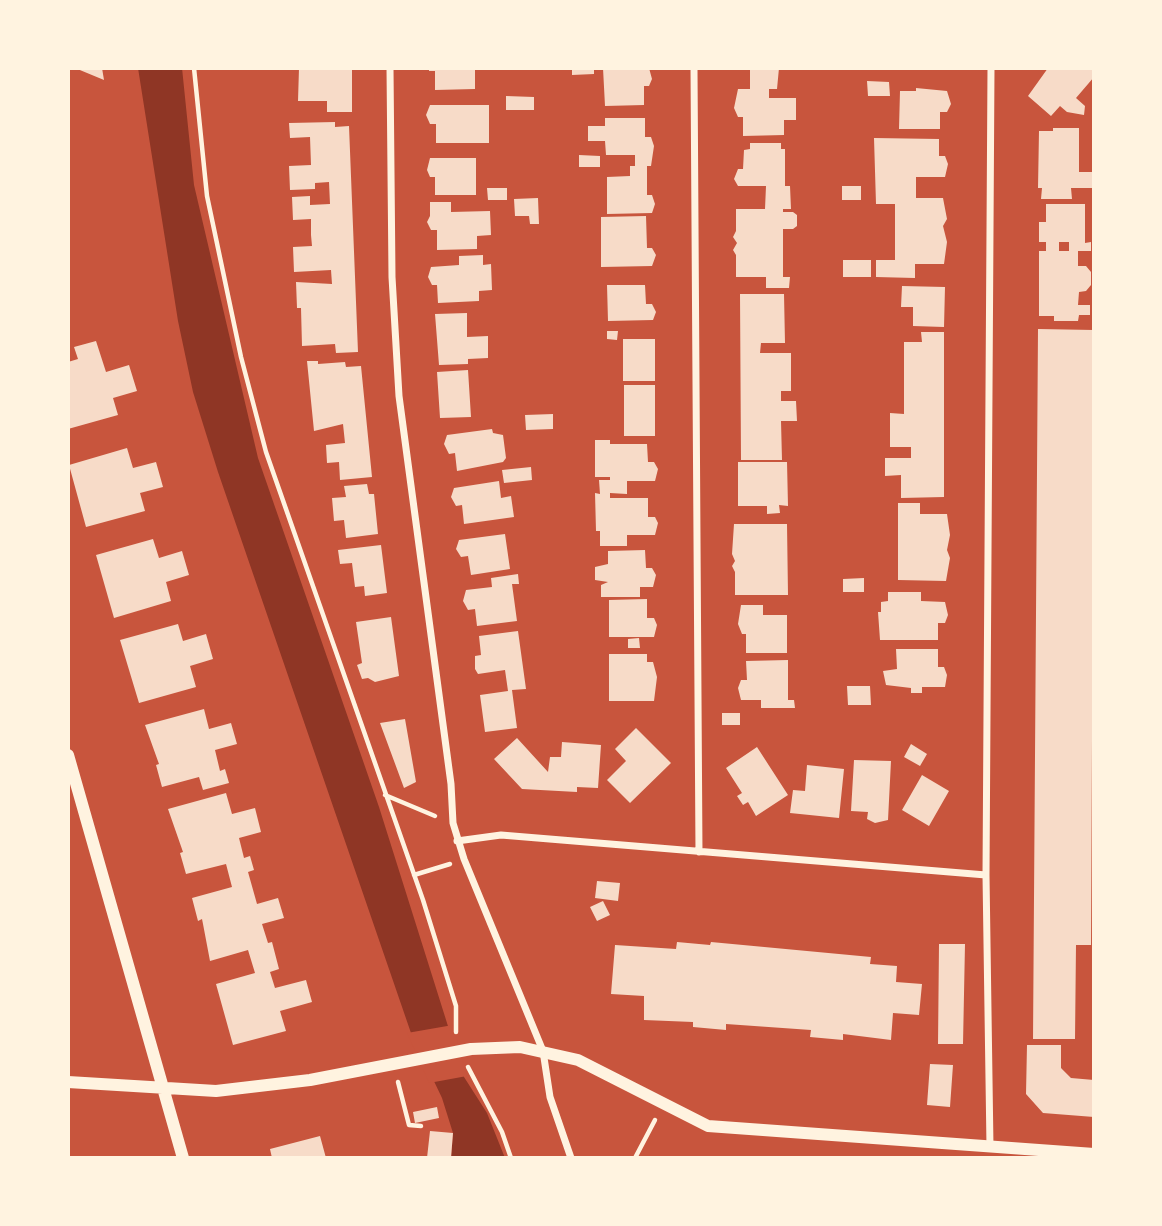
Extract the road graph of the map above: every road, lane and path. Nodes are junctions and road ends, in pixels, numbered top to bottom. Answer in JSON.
{"nodes":[{"id":1,"x":194,"y":68,"type":"edge"},
{"id":2,"x":390,"y":68,"type":"edge"},
{"id":3,"x":694,"y":68,"type":"edge"},
{"id":4,"x":991,"y":68,"type":"edge"},
{"id":5,"x":68,"y":755,"type":"edge"},
{"id":6,"x":384,"y":795,"type":"junction"},
{"id":7,"x":453,"y":823,"type":"junction"},
{"id":8,"x":457,"y":841,"type":"junction"},
{"id":9,"x":699,"y":852,"type":"junction"},
{"id":10,"x":464,"y":859,"type":"junction"},
{"id":11,"x":414,"y":875,"type":"junction"},
{"id":12,"x":986,"y":875,"type":"junction"},
{"id":13,"x":454,"y":1026,"type":"dead end"},
{"id":14,"x":543,"y":1051,"type":"junction"},
{"id":15,"x":397,"y":1063,"type":"junction"},
{"id":16,"x":472,"y":1078,"type":"dead end"},
{"id":17,"x":68,"y":1082,"type":"edge"},
{"id":18,"x":164,"y":1090,"type":"junction"},
{"id":19,"x":663,"y":1103,"type":"junction"},
{"id":20,"x":421,"y":1126,"type":"dead end"},
{"id":21,"x":990,"y":1147,"type":"junction"},
{"id":22,"x":1094,"y":1154,"type":"edge"},
{"id":23,"x":183,"y":1158,"type":"edge"},
{"id":24,"x":511,"y":1158,"type":"edge"},
{"id":25,"x":570,"y":1158,"type":"edge"},
{"id":26,"x":635,"y":1158,"type":"edge"}],
"edges":[{"from":1,"to":6,"type":"path"},
{"from":2,"to":7,"type":"street"},
{"from":3,"to":9,"type":"street"},
{"from":4,"to":12,"type":"street"},
{"from":5,"to":18,"type":"street"},
{"from":6,"to":7,"type":"path"},
{"from":6,"to":11,"type":"path"},
{"from":7,"to":8,"type":"street"},
{"from":8,"to":9,"type":"street"},
{"from":8,"to":10,"type":"street"},
{"from":9,"to":12,"type":"street"},
{"from":10,"to":11,"type":"path"},
{"from":10,"to":14,"type":"street"},
{"from":11,"to":13,"type":"path"},
{"from":12,"to":21,"type":"street"},
{"from":14,"to":15,"type":"street"},
{"from":14,"to":19,"type":"street"},
{"from":14,"to":25,"type":"street"},
{"from":15,"to":18,"type":"street"},
{"from":15,"to":20,"type":"path"},
{"from":16,"to":24,"type":"path"},
{"from":17,"to":18,"type":"street"},
{"from":18,"to":23,"type":"street"},
{"from":19,"to":21,"type":"street"},
{"from":19,"to":26,"type":"path"},
{"from":21,"to":22,"type":"street"}]}
